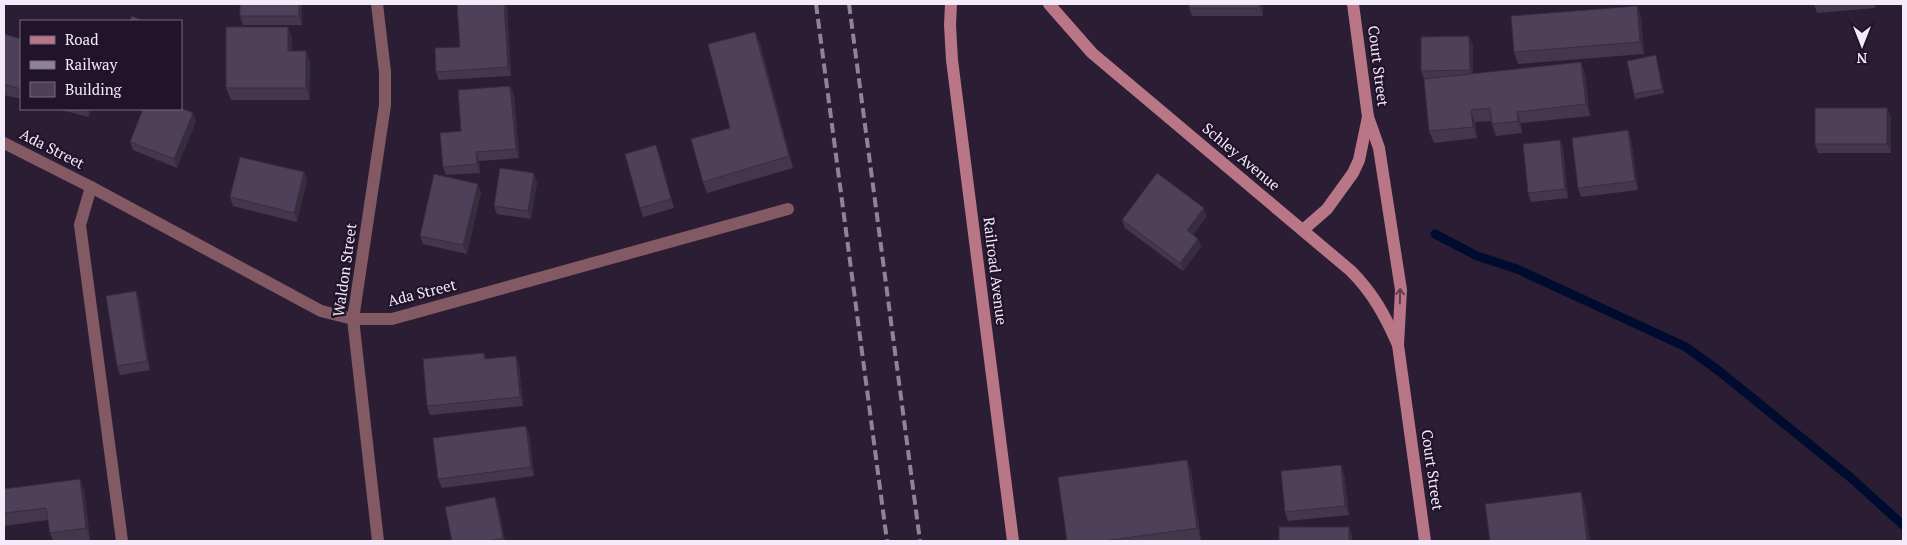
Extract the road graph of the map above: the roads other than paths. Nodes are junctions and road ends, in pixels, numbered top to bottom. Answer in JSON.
{"nodes":[{"id":1,"x":377,"y":4,"type":"edge"},
{"id":2,"x":950,"y":4,"type":"edge"},
{"id":3,"x":1049,"y":4,"type":"edge"},
{"id":4,"x":1353,"y":4,"type":"edge"},
{"id":5,"x":1368,"y":117,"type":"junction"},
{"id":6,"x":4,"y":142,"type":"edge"},
{"id":7,"x":91,"y":187,"type":"junction"},
{"id":8,"x":788,"y":208,"type":"dead end"},
{"id":9,"x":1303,"y":230,"type":"junction"},
{"id":10,"x":353,"y":319,"type":"junction"},
{"id":11,"x":1398,"y":345,"type":"junction"},
{"id":12,"x":122,"y":541,"type":"edge"},
{"id":13,"x":378,"y":541,"type":"edge"},
{"id":14,"x":1013,"y":541,"type":"edge"},
{"id":15,"x":1425,"y":541,"type":"edge"}],
"edges":[{"from":1,"to":10,"type":"street","name":"Waldon Street"},
{"from":2,"to":14,"type":"main road","name":"Railroad Avenue"},
{"from":3,"to":9,"type":"main road","name":"Schley Avenue"},
{"from":4,"to":5,"type":"main road","name":"Court Street"},
{"from":5,"to":9,"type":"main road","name":"Court Street"},
{"from":11,"to":5,"type":"main road","one_way":true},
{"from":6,"to":7,"type":"street","name":"Ada Street"},
{"from":7,"to":10,"type":"street","name":"Ada Street"},
{"from":7,"to":12,"type":"street"},
{"from":8,"to":10,"type":"street","name":"Ada Street"},
{"from":9,"to":11,"type":"main road","name":"Schley Avenue"},
{"from":10,"to":13,"type":"street","name":"Waldon Street"},
{"from":11,"to":15,"type":"main road","name":"Court Street"}]}
